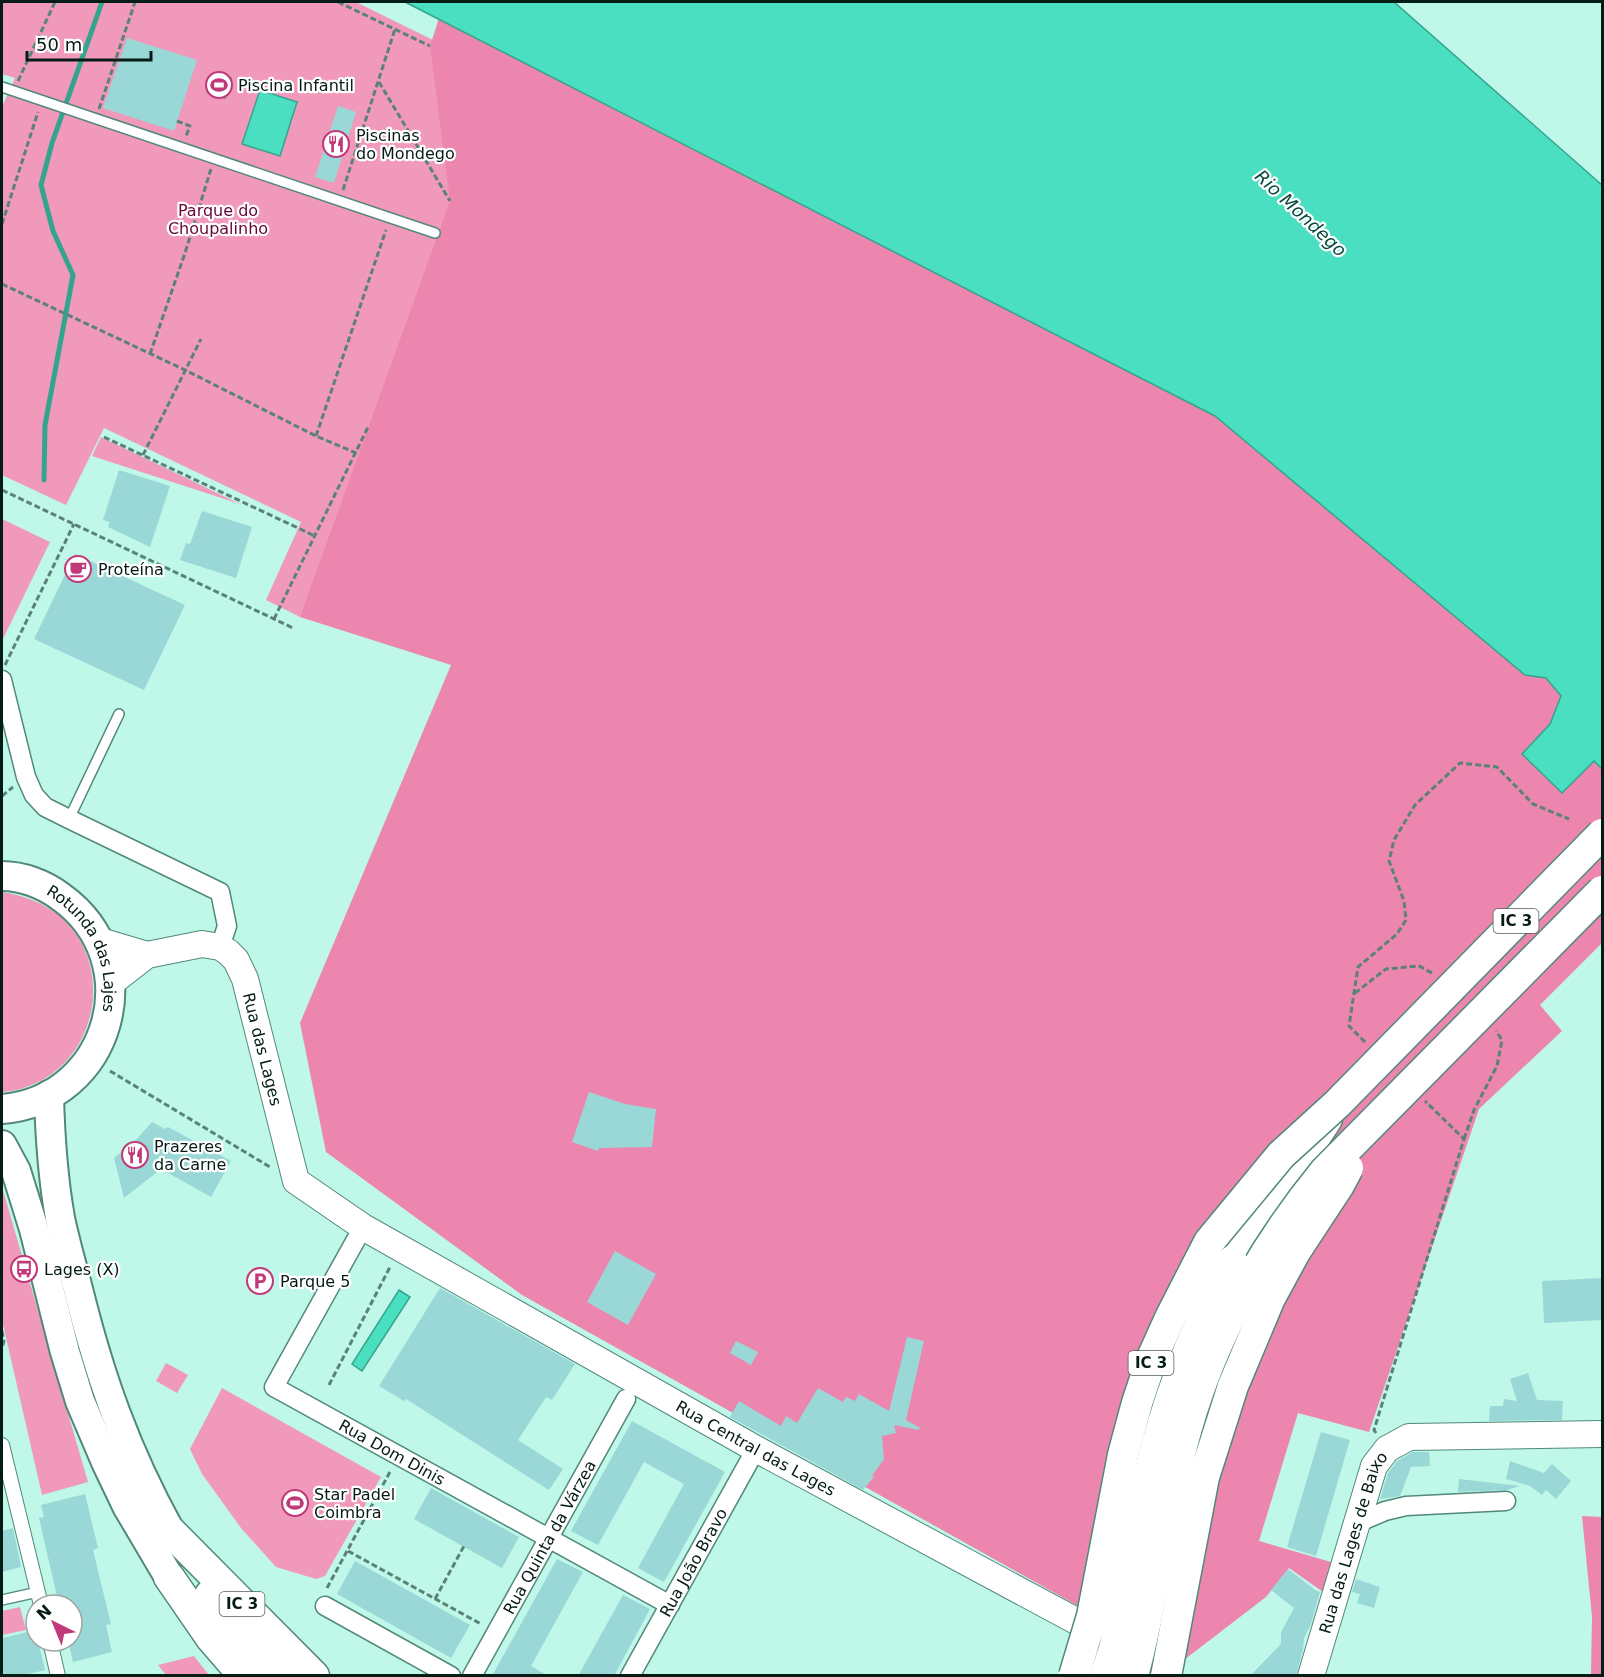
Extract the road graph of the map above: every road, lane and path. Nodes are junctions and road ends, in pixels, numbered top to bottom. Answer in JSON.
{"nodes":[{"id":1,"x":55,"y":2,"type":"edge"},
{"id":2,"x":135,"y":2,"type":"edge"},
{"id":3,"x":338,"y":2,"type":"edge"},
{"id":4,"x":395,"y":29,"type":"junction"},
{"id":5,"x":430,"y":46,"type":"dead end"},
{"id":6,"x":379,"y":82,"type":"junction"},
{"id":7,"x":2,"y":87,"type":"edge"},
{"id":8,"x":13,"y":91,"type":"junction"},
{"id":9,"x":41,"y":100,"type":"junction"},
{"id":10,"x":96,"y":119,"type":"junction"},
{"id":11,"x":177,"y":121,"type":"dead end"},
{"id":12,"x":182,"y":148,"type":"junction"},
{"id":13,"x":214,"y":159,"type":"junction"},
{"id":14,"x":339,"y":201,"type":"junction"},
{"id":15,"x":450,"y":201,"type":"dead end"},
{"id":16,"x":390,"y":218,"type":"junction"},
{"id":17,"x":2,"y":224,"type":"edge"},
{"id":18,"x":435,"y":233,"type":"dead end"},
{"id":19,"x":2,"y":284,"type":"edge"},
{"id":20,"x":201,"y":339,"type":"dead end"},
{"id":21,"x":150,"y":354,"type":"junction"},
{"id":22,"x":185,"y":370,"type":"junction"},
{"id":23,"x":369,"y":425,"type":"dead end"},
{"id":24,"x":316,"y":436,"type":"junction"},
{"id":25,"x":104,"y":437,"type":"dead end"},
{"id":26,"x":356,"y":453,"type":"junction"},
{"id":27,"x":143,"y":455,"type":"junction"},
{"id":28,"x":2,"y":489,"type":"edge"},
{"id":29,"x":74,"y":524,"type":"junction"},
{"id":30,"x":315,"y":536,"type":"junction"},
{"id":31,"x":274,"y":619,"type":"junction"},
{"id":32,"x":293,"y":628,"type":"dead end"},
{"id":33,"x":2,"y":672,"type":"edge"},
{"id":34,"x":2,"y":680,"type":"edge"},
{"id":35,"x":119,"y":714,"type":"dead end"},
{"id":36,"x":69,"y":819,"type":"junction"},
{"id":37,"x":1602,"y":834,"type":"edge"},
{"id":38,"x":4,"y":873,"type":"edge"},
{"id":39,"x":1602,"y":891,"type":"edge"},
{"id":40,"x":100,"y":941,"type":"junction"},
{"id":41,"x":220,"y":947,"type":"junction"},
{"id":42,"x":147,"y":955,"type":"junction"},
{"id":43,"x":111,"y":983,"type":"junction"},
{"id":44,"x":110,"y":1071,"type":"dead end"},
{"id":45,"x":49,"y":1095,"type":"junction"},
{"id":46,"x":1337,"y":1104,"type":"junction"},
{"id":47,"x":2,"y":1109,"type":"edge"},
{"id":48,"x":1368,"y":1128,"type":"junction"},
{"id":49,"x":2,"y":1145,"type":"edge"},
{"id":50,"x":279,"y":1172,"type":"dead end"},
{"id":51,"x":338,"y":1210,"type":"joint"},
{"id":52,"x":363,"y":1227,"type":"junction"},
{"id":53,"x":389,"y":1269,"type":"dead end"},
{"id":54,"x":2,"y":1331,"type":"edge"},
{"id":55,"x":2,"y":1348,"type":"edge"},
{"id":56,"x":329,"y":1385,"type":"dead end"},
{"id":57,"x":626,"y":1399,"type":"dead end"},
{"id":58,"x":1602,"y":1434,"type":"edge"},
{"id":59,"x":2,"y":1445,"type":"edge"},
{"id":60,"x":756,"y":1449,"type":"junction"},
{"id":61,"x":399,"y":1456,"type":"junction"},
{"id":62,"x":7,"y":1490,"type":"edge"},
{"id":63,"x":1506,"y":1501,"type":"dead end"},
{"id":64,"x":1357,"y":1523,"type":"junction"},
{"id":65,"x":170,"y":1531,"type":"junction"},
{"id":66,"x":548,"y":1538,"type":"junction"},
{"id":67,"x":464,"y":1546,"type":"dead end"},
{"id":68,"x":347,"y":1551,"type":"junction"},
{"id":69,"x":169,"y":1577,"type":"joint"},
{"id":70,"x":38,"y":1593,"type":"edge"},
{"id":71,"x":24,"y":1599,"type":"edge"},
{"id":72,"x":435,"y":1599,"type":"junction"},
{"id":73,"x":2,"y":1600,"type":"edge"},
{"id":74,"x":670,"y":1605,"type":"junction"},
{"id":75,"x":326,"y":1606,"type":"joint"},
{"id":76,"x":496,"y":1632,"type":"junction"},
{"id":77,"x":212,"y":1638,"type":"junction"},
{"id":78,"x":53,"y":1653,"type":"edge"},
{"id":79,"x":58,"y":1676,"type":"edge"},
{"id":80,"x":234,"y":1676,"type":"edge"},
{"id":81,"x":244,"y":1676,"type":"edge"},
{"id":82,"x":280,"y":1676,"type":"edge"},
{"id":83,"x":314,"y":1676,"type":"edge"},
{"id":84,"x":451,"y":1676,"type":"edge"},
{"id":85,"x":472,"y":1676,"type":"edge"},
{"id":86,"x":630,"y":1676,"type":"edge"},
{"id":87,"x":1074,"y":1676,"type":"edge"},
{"id":88,"x":1105,"y":1676,"type":"edge"},
{"id":89,"x":1133,"y":1676,"type":"edge"},
{"id":90,"x":1166,"y":1676,"type":"edge"},
{"id":91,"x":1179,"y":1676,"type":"edge"},
{"id":92,"x":1311,"y":1676,"type":"edge"}],
"edges":[{"from":1,"to":8,"type":"path"},
{"from":2,"to":10,"type":"path"},
{"from":3,"to":4,"type":"path"},
{"from":4,"to":5,"type":"path"},
{"from":4,"to":6,"type":"path"},
{"from":6,"to":14,"type":"path"},
{"from":6,"to":15,"type":"path"},
{"from":7,"to":8,"type":"lane"},
{"from":8,"to":9,"type":"lane"},
{"from":9,"to":10,"type":"lane"},
{"from":9,"to":17,"type":"path"},
{"from":10,"to":12,"type":"lane"},
{"from":11,"to":12,"type":"path"},
{"from":12,"to":13,"type":"lane"},
{"from":13,"to":14,"type":"lane"},
{"from":13,"to":21,"type":"path"},
{"from":14,"to":16,"type":"lane"},
{"from":16,"to":18,"type":"lane"},
{"from":16,"to":24,"type":"path"},
{"from":19,"to":21,"type":"path"},
{"from":20,"to":22,"type":"path"},
{"from":21,"to":22,"type":"path"},
{"from":22,"to":24,"type":"path"},
{"from":22,"to":27,"type":"path"},
{"from":23,"to":26,"type":"path"},
{"from":24,"to":26,"type":"path"},
{"from":25,"to":27,"type":"path"},
{"from":26,"to":30,"type":"path"},
{"from":27,"to":30,"type":"path"},
{"from":28,"to":29,"type":"path"},
{"from":29,"to":31,"type":"path"},
{"from":29,"to":33,"type":"path"},
{"from":30,"to":31,"type":"path"},
{"from":31,"to":32,"type":"path"},
{"from":34,"to":36,"type":"street"},
{"from":35,"to":36,"type":"lane"},
{"from":36,"to":41,"type":"street"},
{"from":37,"to":46,"type":"highway","number":"IC 3","bridge":true},
{"from":38,"to":40,"type":"main road","name":"Rotunda das Lajes"},
{"from":39,"to":48,"type":"highway","number":"IC 3","bridge":true},
{"from":40,"to":42,"type":"main road"},
{"from":40,"to":43,"type":"main road","name":"Rotunda das Lajes"},
{"from":41,"to":42,"type":"main road"},
{"from":41,"to":51,"type":"main road","name":"Rua das Lages"},
{"from":42,"to":43,"type":"main road"},
{"from":43,"to":45,"type":"main road","name":"Rotunda das Lajes"},
{"from":44,"to":50,"type":"path"},
{"from":45,"to":47,"type":"main road","name":"Rotunda das Lajes"},
{"from":45,"to":65,"type":"main road"},
{"from":46,"to":87,"type":"highway","number":"IC 3","bridge":true},
{"from":46,"to":88,"type":"highway","number":"IC 3","bridge":true},
{"from":48,"to":89,"type":"highway","number":"IC 3","bridge":true},
{"from":48,"to":90,"type":"highway","number":"IC 3","bridge":true},
{"from":49,"to":69,"type":"main road"},
{"from":51,"to":52,"type":"main road","name":"Rua Central das Lages"},
{"from":52,"to":60,"type":"main road","name":"Rua Central das Lages"},
{"from":52,"to":61,"type":"street","name":"Rua Dom Dinis"},
{"from":53,"to":56,"type":"path"},
{"from":54,"to":55,"type":"path"},
{"from":57,"to":66,"type":"street","name":"Rua Quinta da Várzea"},
{"from":58,"to":64,"type":"main road","name":"Rua das Lages de Baixo"},
{"from":59,"to":62,"type":"street"},
{"from":60,"to":74,"type":"street","name":"Rua João Bravo"},
{"from":60,"to":91,"type":"main road","name":"Rua Central das Lages"},
{"from":61,"to":66,"type":"street","name":"Rua Dom Dinis"},
{"from":61,"to":68,"type":"path"},
{"from":62,"to":70,"type":"street"},
{"from":63,"to":64,"type":"street"},
{"from":64,"to":92,"type":"main road","name":"Rua das Lages de Baixo"},
{"from":65,"to":82,"type":"highway","number":"IC 3"},
{"from":65,"to":83,"type":"highway","number":"IC 3"},
{"from":66,"to":74,"type":"street","name":"Rua Dom Dinis"},
{"from":66,"to":76,"type":"street","name":"Rua Quinta da Várzea"},
{"from":67,"to":72,"type":"path"},
{"from":68,"to":72,"type":"path"},
{"from":68,"to":75,"type":"path"},
{"from":69,"to":77,"type":"highway"},
{"from":71,"to":73,"type":"lane"},
{"from":72,"to":76,"type":"path"},
{"from":74,"to":86,"type":"street","name":"Rua João Bravo"},
{"from":75,"to":84,"type":"street"},
{"from":76,"to":85,"type":"street","name":"Rua Quinta da Várzea"},
{"from":77,"to":80,"type":"highway","number":"IC 3"},
{"from":77,"to":81,"type":"highway","number":"IC 3"},
{"from":78,"to":79,"type":"street"}]}
